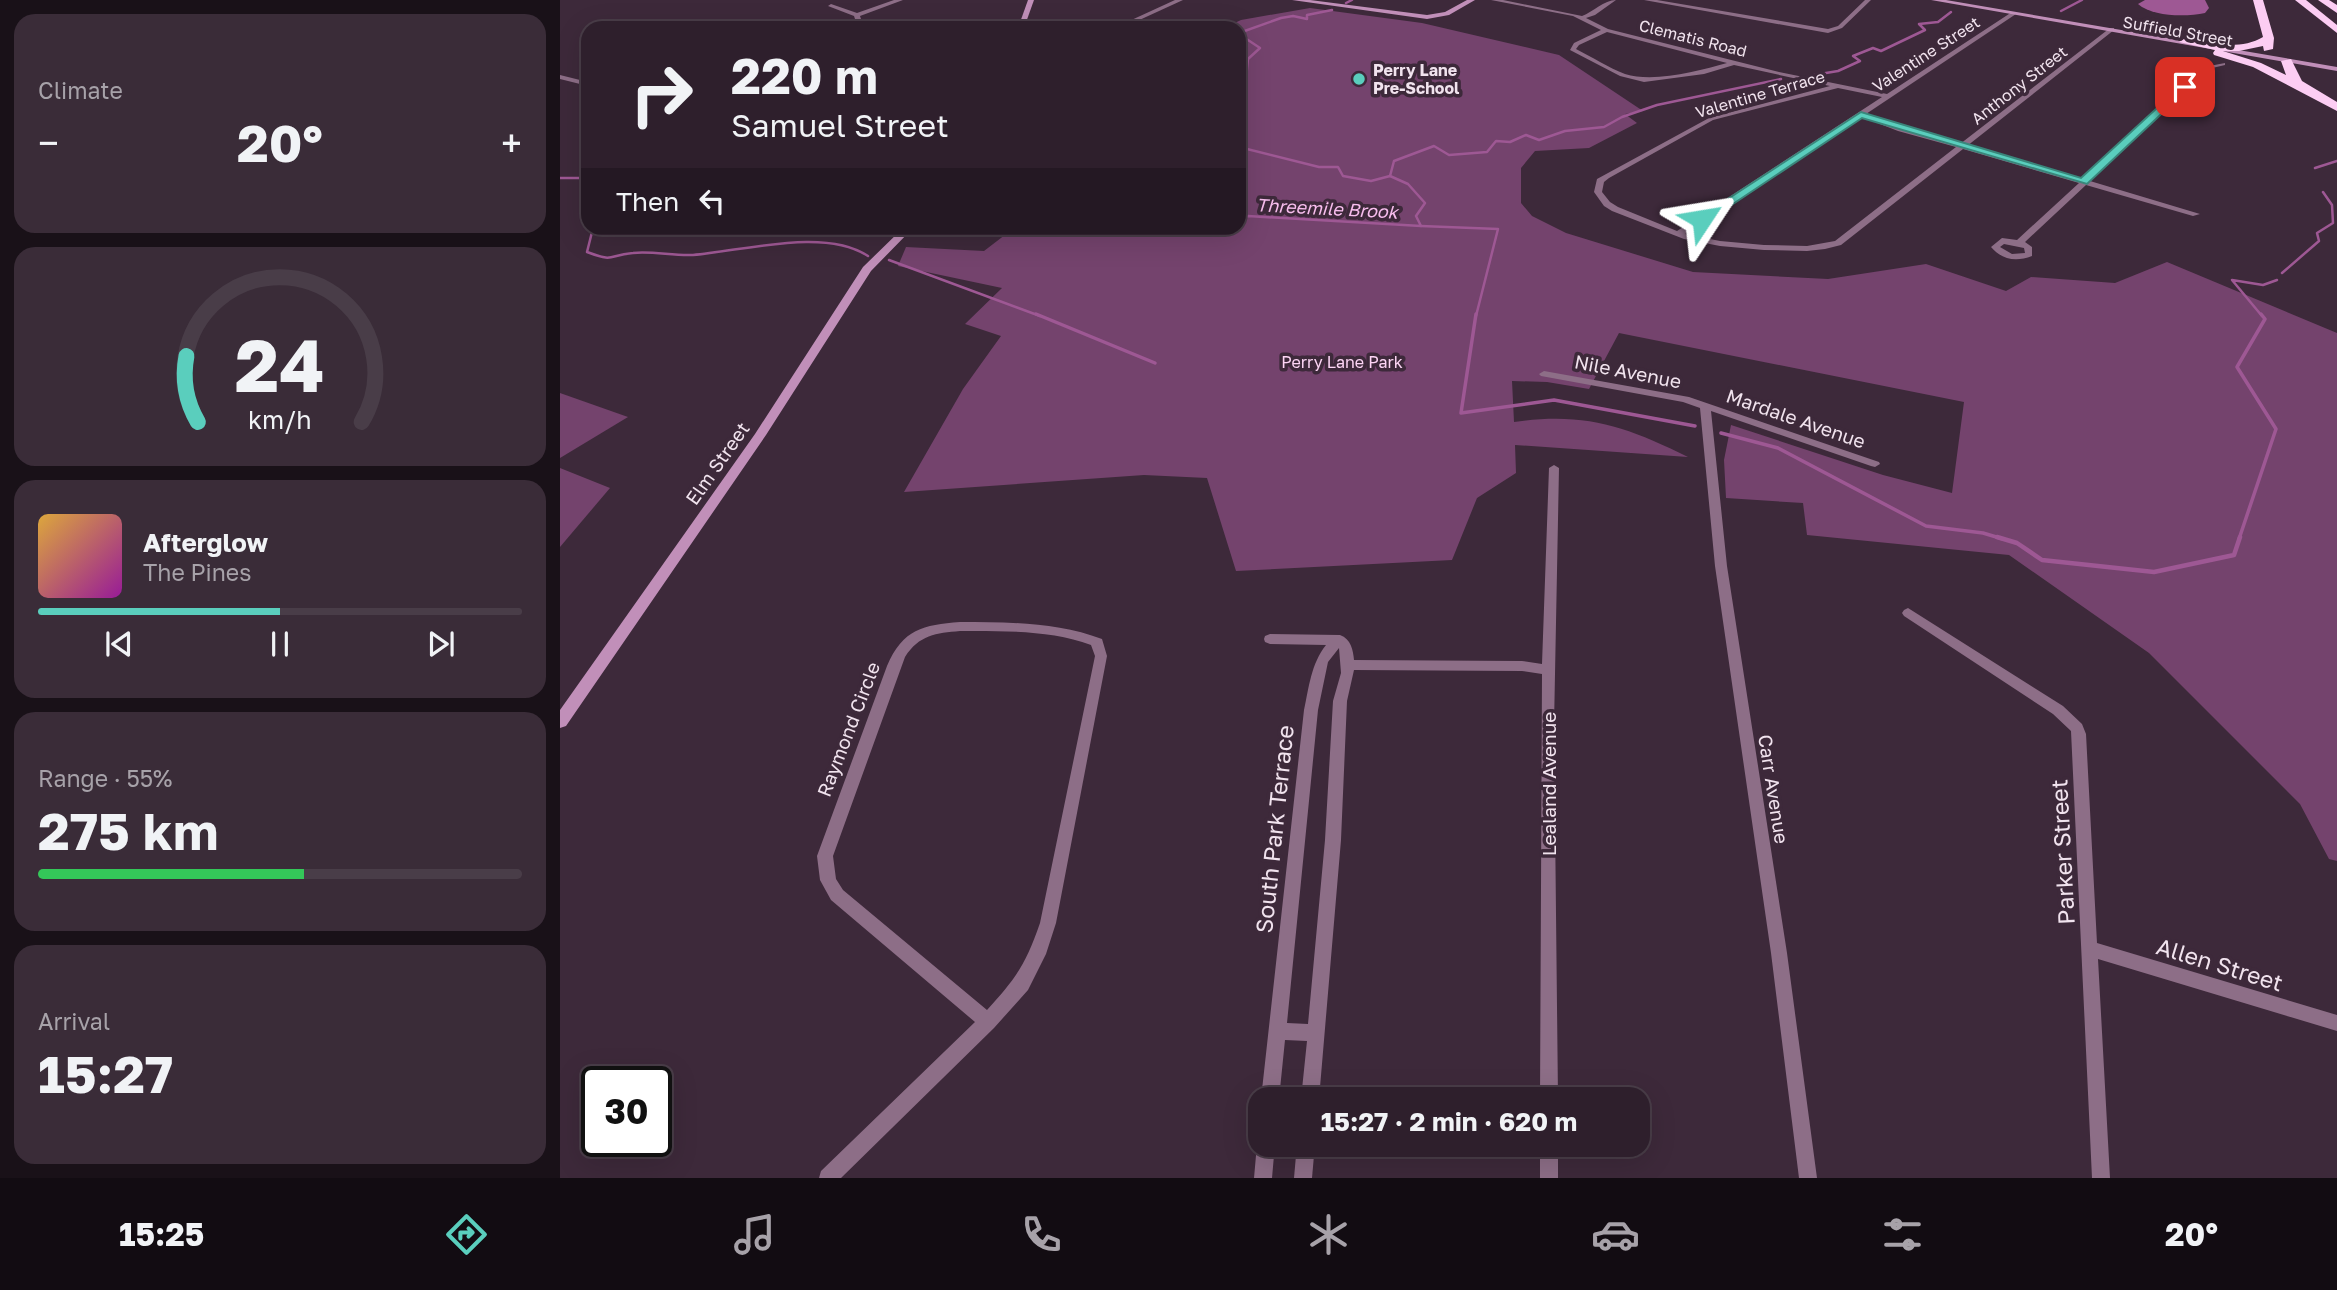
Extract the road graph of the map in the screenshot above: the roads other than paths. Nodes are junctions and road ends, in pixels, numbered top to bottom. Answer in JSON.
{"nodes":[{"id":1,"x":900,"y":0,"type":"edge"},
{"id":2,"x":1031,"y":0,"type":"edge"},
{"id":3,"x":1180,"y":0,"type":"edge"},
{"id":4,"x":1295,"y":0,"type":"edge"},
{"id":5,"x":1472,"y":0,"type":"edge"},
{"id":6,"x":1494,"y":0,"type":"edge"},
{"id":7,"x":1613,"y":0,"type":"edge"},
{"id":8,"x":1647,"y":0,"type":"edge"},
{"id":9,"x":1868,"y":0,"type":"edge"},
{"id":10,"x":1934,"y":0,"type":"edge"},
{"id":11,"x":2259,"y":0,"type":"edge"},
{"id":12,"x":2300,"y":0,"type":"edge"},
{"id":13,"x":2323,"y":0,"type":"edge"},
{"id":14,"x":831,"y":6,"type":"dead end"},
{"id":15,"x":2337,"y":10,"type":"edge"},
{"id":16,"x":2014,"y":13,"type":"junction"},
{"id":17,"x":857,"y":15,"type":"junction"},
{"id":18,"x":1581,"y":18,"type":"junction"},
{"id":19,"x":859,"y":21,"type":"edge"},
{"id":20,"x":1024,"y":21,"type":"edge"},
{"id":21,"x":1133,"y":21,"type":"edge"},
{"id":22,"x":1606,"y":30,"type":"junction"},
{"id":23,"x":2337,"y":30,"type":"edge"},
{"id":24,"x":2110,"y":31,"type":"junction"},
{"id":25,"x":2269,"y":37,"type":"junction"},
{"id":26,"x":2184,"y":42,"type":"junction"},
{"id":27,"x":2220,"y":58,"type":"junction"},
{"id":28,"x":2267,"y":59,"type":"junction"},
{"id":29,"x":1734,"y":63,"type":"junction"},
{"id":30,"x":2287,"y":63,"type":"junction"},
{"id":31,"x":2337,"y":71,"type":"edge"},
{"id":32,"x":560,"y":77,"type":"edge"},
{"id":33,"x":581,"y":82,"type":"edge"},
{"id":34,"x":1838,"y":86,"type":"junction"},
{"id":35,"x":2309,"y":91,"type":"junction"},
{"id":36,"x":1889,"y":96,"type":"junction"},
{"id":37,"x":2337,"y":107,"type":"edge"},
{"id":38,"x":1861,"y":114,"type":"junction"},
{"id":39,"x":1962,"y":147,"type":"junction"},
{"id":40,"x":2083,"y":182,"type":"junction"},
{"id":41,"x":2196,"y":214,"type":"dead end"},
{"id":42,"x":1679,"y":234,"type":"junction"},
{"id":43,"x":901,"y":235,"type":"edge"},
{"id":44,"x":2020,"y":243,"type":"dead end"},
{"id":45,"x":1544,"y":373,"type":"dead end"},
{"id":46,"x":1705,"y":405,"type":"junction"},
{"id":47,"x":1875,"y":464,"type":"dead end"},
{"id":48,"x":1554,"y":468,"type":"dead end"},
{"id":49,"x":1909,"y":613,"type":"dead end"},
{"id":50,"x":1270,"y":639,"type":"dead end"},
{"id":51,"x":1340,"y":640,"type":"junction"},
{"id":52,"x":1349,"y":665,"type":"junction"},
{"id":53,"x":1549,"y":670,"type":"junction"},
{"id":54,"x":560,"y":722,"type":"edge"},
{"id":55,"x":2091,"y":949,"type":"junction"},
{"id":56,"x":988,"y":1022,"type":"junction"},
{"id":57,"x":2337,"y":1023,"type":"edge"},
{"id":58,"x":1276,"y":1031,"type":"junction"},
{"id":59,"x":1315,"y":1033,"type":"junction"},
{"id":60,"x":1271,"y":1087,"type":"edge"},
{"id":61,"x":1311,"y":1087,"type":"edge"},
{"id":62,"x":1549,"y":1087,"type":"edge"},
{"id":63,"x":1265,"y":1157,"type":"edge"},
{"id":64,"x":1305,"y":1157,"type":"edge"},
{"id":65,"x":1549,"y":1157,"type":"edge"},
{"id":66,"x":828,"y":1178,"type":"edge"},
{"id":67,"x":1263,"y":1178,"type":"edge"},
{"id":68,"x":1303,"y":1178,"type":"edge"},
{"id":69,"x":1549,"y":1178,"type":"edge"},
{"id":70,"x":1808,"y":1178,"type":"edge"},
{"id":71,"x":2101,"y":1178,"type":"edge"}],
"edges":[{"from":1,"to":17,"type":"street"},
{"from":2,"to":20,"type":"street"},
{"from":3,"to":21,"type":"street"},
{"from":4,"to":5,"type":"street"},
{"from":6,"to":18,"type":"street","name":"Clematis Road"},
{"from":7,"to":18,"type":"street"},
{"from":8,"to":9,"type":"street"},
{"from":10,"to":16,"type":"street","name":"Suffield Street"},
{"from":11,"to":25,"type":"highway"},
{"from":12,"to":23,"type":"highway"},
{"from":13,"to":15,"type":"highway"},
{"from":14,"to":17,"type":"street"},
{"from":16,"to":24,"type":"street","name":"Suffield Street"},
{"from":16,"to":36,"type":"street","name":"Valentine Street"},
{"from":17,"to":19,"type":"street"},
{"from":18,"to":22,"type":"street","name":"Clematis Road"},
{"from":22,"to":29,"type":"street","name":"Clematis Road"},
{"from":22,"to":29,"type":"street"},
{"from":24,"to":26,"type":"street","name":"Suffield Street"},
{"from":24,"to":27,"type":"street","name":"Suffield Street"},
{"from":24,"to":39,"type":"street","name":"Anthony Street"},
{"from":25,"to":26,"type":"highway"},
{"from":25,"to":28,"type":"highway"},
{"from":26,"to":28,"type":"street","name":"Suffield Street"},
{"from":27,"to":28,"type":"street","name":"Suffield Street"},
{"from":27,"to":35,"type":"highway"},
{"from":27,"to":40,"type":"street"},
{"from":28,"to":30,"type":"street","name":"Suffield Street"},
{"from":29,"to":34,"type":"street","name":"Clematis Road"},
{"from":30,"to":31,"type":"street","name":"Suffield Street"},
{"from":30,"to":35,"type":"highway"},
{"from":32,"to":33,"type":"street"},
{"from":34,"to":36,"type":"street","name":"Clematis Road"},
{"from":34,"to":42,"type":"street","name":"Valentine Terrace"},
{"from":35,"to":37,"type":"highway"},
{"from":36,"to":38,"type":"street","name":"Valentine Street"},
{"from":38,"to":39,"type":"street"},
{"from":38,"to":42,"type":"street","name":"Valentine Street"},
{"from":39,"to":40,"type":"street"},
{"from":39,"to":42,"type":"street","name":"Anthony Street"},
{"from":40,"to":41,"type":"street"},
{"from":40,"to":44,"type":"street"},
{"from":43,"to":54,"type":"street","name":"Elm Street"},
{"from":45,"to":46,"type":"street","name":"Nile Avenue"},
{"from":46,"to":47,"type":"street","name":"Mardale Avenue"},
{"from":46,"to":70,"type":"street","name":"Carr Avenue"},
{"from":48,"to":53,"type":"street","name":"Lealand Avenue"},
{"from":49,"to":55,"type":"street","name":"Parker Street"},
{"from":50,"to":51,"type":"street"},
{"from":51,"to":52,"type":"street"},
{"from":51,"to":58,"type":"street","name":"South Park Terrace"},
{"from":52,"to":53,"type":"street"},
{"from":52,"to":59,"type":"street"},
{"from":53,"to":62,"type":"street","name":"Lealand Avenue"},
{"from":55,"to":57,"type":"street","name":"Allen Street"},
{"from":55,"to":71,"type":"street","name":"Parker Street"},
{"from":56,"to":56,"type":"street","name":"Raymond Circle"},
{"from":56,"to":66,"type":"street","name":"Raymond Circle"},
{"from":58,"to":59,"type":"street"},
{"from":58,"to":60,"type":"street","name":"South Park Terrace"},
{"from":59,"to":61,"type":"street"},
{"from":63,"to":67,"type":"street"},
{"from":64,"to":68,"type":"street"},
{"from":65,"to":69,"type":"street"}]}
